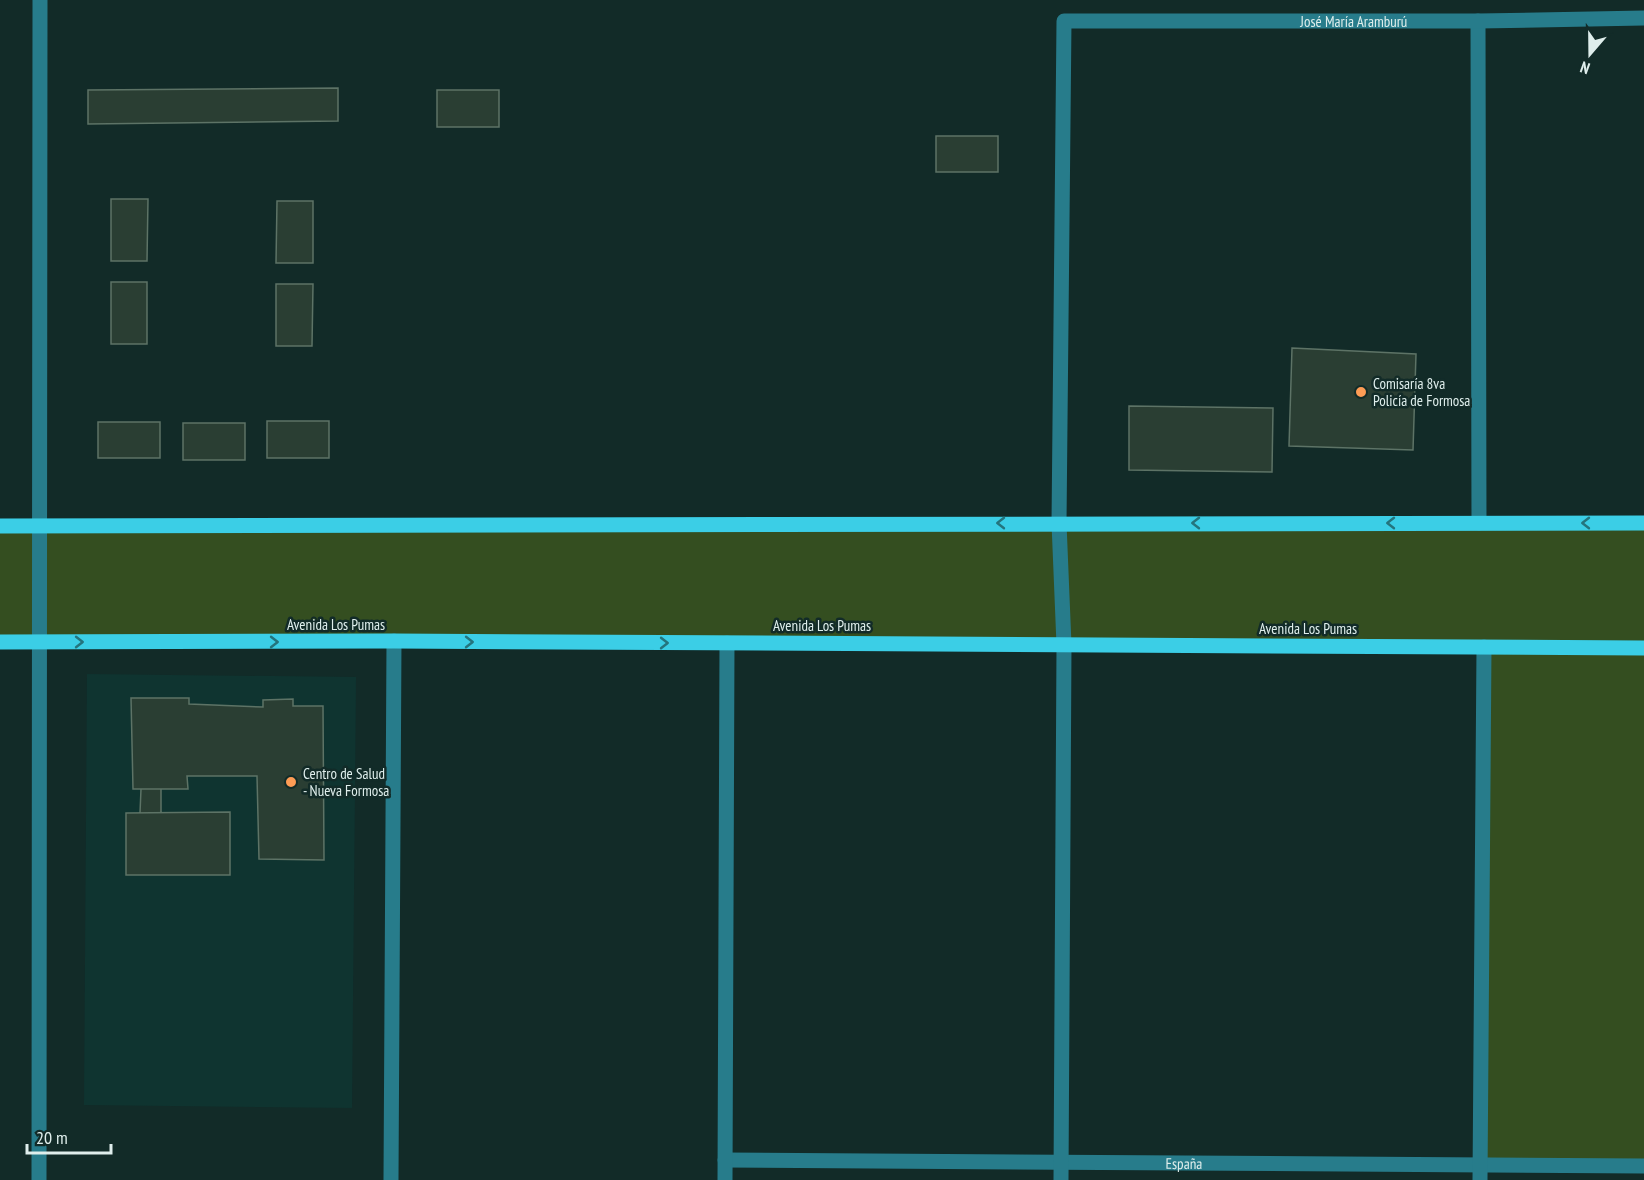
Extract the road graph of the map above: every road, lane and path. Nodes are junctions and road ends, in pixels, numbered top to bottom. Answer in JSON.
{"nodes":[{"id":1,"x":40,"y":0,"type":"edge"},
{"id":2,"x":1644,"y":18,"type":"edge"},
{"id":3,"x":1478,"y":21,"type":"junction"},
{"id":4,"x":1059,"y":523,"type":"junction"},
{"id":5,"x":1479,"y":523,"type":"junction"},
{"id":6,"x":1644,"y":523,"type":"edge"},
{"id":7,"x":0,"y":526,"type":"edge"},
{"id":8,"x":39,"y":526,"type":"junction"},
{"id":9,"x":394,"y":641,"type":"junction"},
{"id":10,"x":0,"y":642,"type":"edge"},
{"id":11,"x":39,"y":642,"type":"junction"},
{"id":12,"x":727,"y":643,"type":"junction"},
{"id":13,"x":1064,"y":645,"type":"junction"},
{"id":14,"x":1484,"y":647,"type":"junction"},
{"id":15,"x":1644,"y":648,"type":"edge"},
{"id":16,"x":725,"y":1160,"type":"junction"},
{"id":17,"x":1061,"y":1162,"type":"junction"},
{"id":18,"x":1644,"y":1166,"type":"edge"},
{"id":19,"x":1480,"y":1172,"type":"edge"},
{"id":20,"x":39,"y":1180,"type":"edge"},
{"id":21,"x":391,"y":1180,"type":"edge"},
{"id":22,"x":725,"y":1180,"type":"edge"},
{"id":23,"x":1061,"y":1180,"type":"edge"}],
"edges":[{"from":1,"to":8,"type":"street"},
{"from":2,"to":3,"type":"street","name":"José María Aramburú"},
{"from":3,"to":4,"type":"street","name":"José María Aramburú"},
{"from":3,"to":5,"type":"street"},
{"from":5,"to":4,"type":"main road","one_way":true},
{"from":4,"to":8,"type":"main road","one_way":true},
{"from":4,"to":13,"type":"street"},
{"from":6,"to":5,"type":"main road","one_way":true},
{"from":7,"to":8,"type":"main road"},
{"from":8,"to":11,"type":"street"},
{"from":11,"to":9,"type":"main road","name":"Avenida Los Pumas","one_way":true},
{"from":9,"to":12,"type":"main road","name":"Avenida Los Pumas","one_way":true},
{"from":9,"to":21,"type":"street"},
{"from":10,"to":11,"type":"main road","name":"Avenida Los Pumas"},
{"from":11,"to":20,"type":"street"},
{"from":12,"to":13,"type":"main road","name":"Avenida Los Pumas"},
{"from":12,"to":16,"type":"street"},
{"from":13,"to":14,"type":"main road","name":"Avenida Los Pumas"},
{"from":13,"to":17,"type":"street"},
{"from":14,"to":15,"type":"main road","name":"Avenida Los Pumas"},
{"from":14,"to":19,"type":"street"},
{"from":16,"to":17,"type":"street","name":"España"},
{"from":16,"to":22,"type":"street"},
{"from":17,"to":19,"type":"street","name":"España"},
{"from":17,"to":23,"type":"street"},
{"from":18,"to":19,"type":"street","name":"España"}]}
